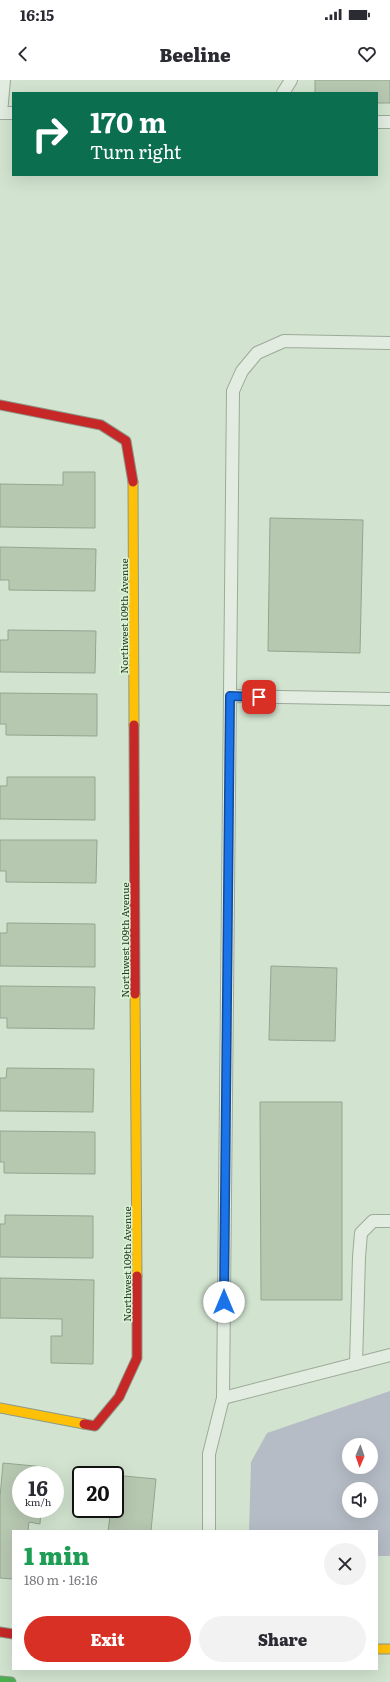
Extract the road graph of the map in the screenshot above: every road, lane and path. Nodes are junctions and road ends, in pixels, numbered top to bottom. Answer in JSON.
{"nodes":[{"id":1,"x":4,"y":80,"type":"edge"},
{"id":2,"x":291,"y":80,"type":"edge"},
{"id":3,"x":285,"y":92,"type":"edge"},
{"id":4,"x":5,"y":113,"type":"edge"},
{"id":5,"x":378,"y":122,"type":"edge"},
{"id":6,"x":390,"y":122,"type":"edge"},
{"id":7,"x":390,"y":343,"type":"edge"},
{"id":8,"x":0,"y":405,"type":"edge"},
{"id":9,"x":230,"y":696,"type":"junction"},
{"id":10,"x":390,"y":699,"type":"edge"},
{"id":11,"x":390,"y":1221,"type":"edge"},
{"id":12,"x":390,"y":1355,"type":"edge"},
{"id":13,"x":356,"y":1364,"type":"junction"},
{"id":14,"x":223,"y":1398,"type":"junction"},
{"id":15,"x":0,"y":1408,"type":"edge"},
{"id":16,"x":209,"y":1530,"type":"edge"},
{"id":17,"x":0,"y":1632,"type":"edge"},
{"id":18,"x":12,"y":1634,"type":"edge"},
{"id":19,"x":378,"y":1649,"type":"edge"},
{"id":20,"x":390,"y":1649,"type":"edge"},
{"id":21,"x":0,"y":1681,"type":"edge"},
{"id":22,"x":11,"y":1682,"type":"edge"}],
"edges":[{"from":1,"to":4,"type":"lane"},
{"from":2,"to":3,"type":"lane"},
{"from":5,"to":6,"type":"lane"},
{"from":7,"to":9,"type":"lane"},
{"from":8,"to":15,"type":"street","name":"Northwest 109th Avenue"},
{"from":9,"to":10,"type":"lane"},
{"from":9,"to":14,"type":"lane"},
{"from":11,"to":13,"type":"lane"},
{"from":12,"to":13,"type":"lane"},
{"from":13,"to":14,"type":"lane"},
{"from":14,"to":16,"type":"lane"},
{"from":17,"to":18,"type":"street"},
{"from":19,"to":20,"type":"street"},
{"from":21,"to":22,"type":"street"}]}
